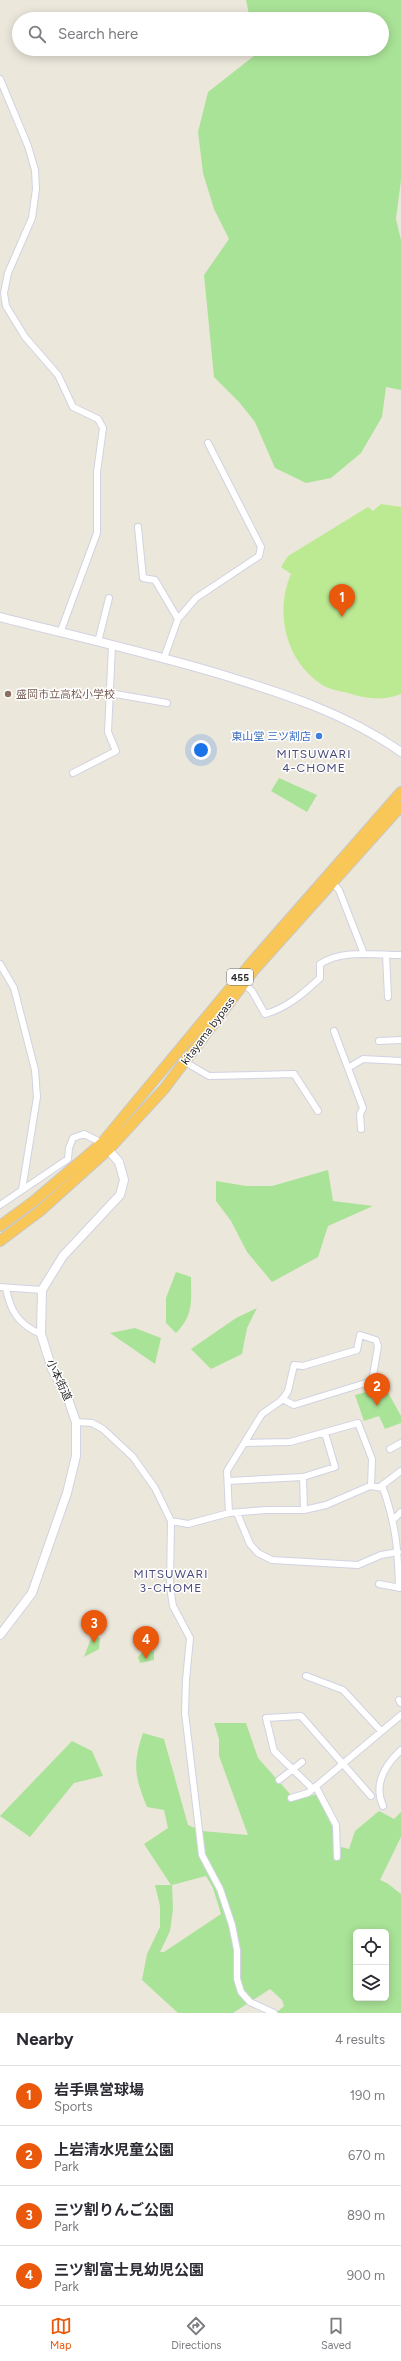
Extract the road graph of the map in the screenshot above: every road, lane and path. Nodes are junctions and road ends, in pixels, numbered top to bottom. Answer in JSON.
{"nodes":[{"id":1,"x":0,"y":78,"type":"edge"},
{"id":2,"x":208,"y":443,"type":"dead end"},
{"id":3,"x":138,"y":527,"type":"dead end"},
{"id":4,"x":109,"y":598,"type":"dead end"},
{"id":5,"x":0,"y":617,"type":"edge"},
{"id":6,"x":178,"y":619,"type":"junction"},
{"id":7,"x":60,"y":633,"type":"junction"},
{"id":8,"x":98,"y":642,"type":"junction"},
{"id":9,"x":112,"y":646,"type":"junction"},
{"id":10,"x":164,"y":658,"type":"junction"},
{"id":11,"x":110,"y":693,"type":"junction"},
{"id":12,"x":167,"y":703,"type":"dead end"},
{"id":13,"x":401,"y":752,"type":"edge"},
{"id":14,"x":72,"y":772,"type":"dead end"},
{"id":15,"x":401,"y":792,"type":"edge"},
{"id":16,"x":401,"y":806,"type":"edge"},
{"id":17,"x":333,"y":883,"type":"junction"},
{"id":18,"x":364,"y":954,"type":"junction"},
{"id":19,"x":386,"y":955,"type":"junction"},
{"id":20,"x":401,"y":955,"type":"edge"},
{"id":21,"x":0,"y":964,"type":"edge"},
{"id":22,"x":244,"y":984,"type":"junction"},
{"id":23,"x":388,"y":997,"type":"dead end"},
{"id":24,"x":334,"y":1031,"type":"dead end"},
{"id":25,"x":379,"y":1040,"type":"dead end"},
{"id":26,"x":401,"y":1040,"type":"edge"},
{"id":27,"x":401,"y":1061,"type":"edge"},
{"id":28,"x":185,"y":1062,"type":"junction"},
{"id":29,"x":348,"y":1068,"type":"junction"},
{"id":30,"x":318,"y":1111,"type":"dead end"},
{"id":31,"x":361,"y":1128,"type":"dead end"},
{"id":32,"x":105,"y":1146,"type":"junction"},
{"id":33,"x":22,"y":1190,"type":"junction"},
{"id":34,"x":0,"y":1205,"type":"edge"},
{"id":35,"x":0,"y":1226,"type":"edge"},
{"id":36,"x":0,"y":1241,"type":"edge"},
{"id":37,"x":3,"y":1288,"type":"edge"},
{"id":38,"x":42,"y":1290,"type":"junction"},
{"id":39,"x":41,"y":1334,"type":"junction"},
{"id":40,"x":282,"y":1399,"type":"junction"},
{"id":41,"x":76,"y":1422,"type":"junction"},
{"id":42,"x":325,"y":1433,"type":"junction"},
{"id":43,"x":245,"y":1443,"type":"junction"},
{"id":44,"x":401,"y":1443,"type":"edge"},
{"id":45,"x":390,"y":1449,"type":"dead end"},
{"id":46,"x":401,"y":1471,"type":"edge"},
{"id":47,"x":303,"y":1477,"type":"junction"},
{"id":48,"x":228,"y":1481,"type":"junction"},
{"id":49,"x":371,"y":1486,"type":"junction"},
{"id":50,"x":380,"y":1487,"type":"junction"},
{"id":51,"x":304,"y":1510,"type":"junction"},
{"id":52,"x":401,"y":1512,"type":"edge"},
{"id":53,"x":237,"y":1513,"type":"junction"},
{"id":54,"x":229,"y":1514,"type":"junction"},
{"id":55,"x":394,"y":1519,"type":"junction"},
{"id":56,"x":171,"y":1521,"type":"junction"},
{"id":57,"x":398,"y":1552,"type":"junction"},
{"id":58,"x":379,"y":1584,"type":"dead end"},
{"id":59,"x":400,"y":1588,"type":"edge"},
{"id":60,"x":0,"y":1635,"type":"edge"},
{"id":61,"x":306,"y":1676,"type":"dead end"},
{"id":62,"x":401,"y":1715,"type":"edge"},
{"id":63,"x":381,"y":1731,"type":"junction"},
{"id":64,"x":401,"y":1750,"type":"edge"},
{"id":65,"x":302,"y":1762,"type":"dead end"},
{"id":66,"x":343,"y":1764,"type":"junction"},
{"id":67,"x":293,"y":1770,"type":"junction"},
{"id":68,"x":279,"y":1780,"type":"dead end"},
{"id":69,"x":314,"y":1788,"type":"junction"},
{"id":70,"x":371,"y":1796,"type":"dead end"},
{"id":71,"x":291,"y":1798,"type":"dead end"},
{"id":72,"x":383,"y":1806,"type":"dead end"},
{"id":73,"x":337,"y":1857,"type":"dead end"},
{"id":74,"x":274,"y":2013,"type":"edge"}],
"edges":[{"from":1,"to":7,"type":"street"},
{"from":2,"to":6,"type":"street"},
{"from":3,"to":6,"type":"street"},
{"from":4,"to":8,"type":"street"},
{"from":5,"to":7,"type":"street"},
{"from":6,"to":10,"type":"street"},
{"from":7,"to":8,"type":"street"},
{"from":8,"to":9,"type":"street"},
{"from":9,"to":10,"type":"street"},
{"from":9,"to":11,"type":"street"},
{"from":10,"to":13,"type":"street"},
{"from":11,"to":12,"type":"street"},
{"from":11,"to":14,"type":"street"},
{"from":15,"to":32,"type":"highway","name":"kitayama bypass","number":"455"},
{"from":16,"to":17,"type":"highway","name":"kitayama bypass","number":"455"},
{"from":17,"to":18,"type":"street"},
{"from":17,"to":22,"type":"highway","name":"kitayama bypass","number":"455"},
{"from":18,"to":19,"type":"street"},
{"from":18,"to":22,"type":"street"},
{"from":19,"to":20,"type":"street"},
{"from":19,"to":23,"type":"street"},
{"from":21,"to":33,"type":"street"},
{"from":22,"to":28,"type":"highway","name":"kitayama bypass","number":"455"},
{"from":24,"to":29,"type":"street"},
{"from":25,"to":26,"type":"street"},
{"from":27,"to":29,"type":"street"},
{"from":28,"to":30,"type":"street"},
{"from":28,"to":32,"type":"highway","name":"kitayama bypass","number":"455"},
{"from":29,"to":31,"type":"street"},
{"from":32,"to":33,"type":"street"},
{"from":32,"to":35,"type":"highway","name":"kitayama bypass","number":"455"},
{"from":32,"to":36,"type":"highway","name":"kitayama bypass","number":"455"},
{"from":32,"to":38,"type":"street"},
{"from":33,"to":34,"type":"street"},
{"from":37,"to":38,"type":"street"},
{"from":37,"to":39,"type":"street"},
{"from":38,"to":39,"type":"street","name":"小本街道"},
{"from":39,"to":41,"type":"street","name":"小本街道"},
{"from":40,"to":40,"type":"street"},
{"from":40,"to":43,"type":"street"},
{"from":41,"to":56,"type":"street"},
{"from":41,"to":60,"type":"street","name":"小本街道"},
{"from":42,"to":43,"type":"street"},
{"from":42,"to":47,"type":"street"},
{"from":42,"to":49,"type":"street"},
{"from":43,"to":48,"type":"street"},
{"from":44,"to":45,"type":"street"},
{"from":46,"to":50,"type":"street"},
{"from":47,"to":48,"type":"street"},
{"from":47,"to":51,"type":"street"},
{"from":48,"to":54,"type":"street"},
{"from":49,"to":50,"type":"street"},
{"from":49,"to":51,"type":"street"},
{"from":50,"to":55,"type":"street"},
{"from":51,"to":53,"type":"street"},
{"from":52,"to":55,"type":"street"},
{"from":53,"to":54,"type":"street"},
{"from":53,"to":57,"type":"street"},
{"from":54,"to":56,"type":"street"},
{"from":55,"to":57,"type":"street"},
{"from":56,"to":74,"type":"street"},
{"from":57,"to":59,"type":"street"},
{"from":58,"to":59,"type":"street"},
{"from":61,"to":63,"type":"street"},
{"from":62,"to":63,"type":"street"},
{"from":63,"to":66,"type":"street"},
{"from":64,"to":72,"type":"street"},
{"from":65,"to":67,"type":"street"},
{"from":66,"to":67,"type":"street"},
{"from":66,"to":69,"type":"street"},
{"from":66,"to":70,"type":"street"},
{"from":67,"to":68,"type":"street"},
{"from":67,"to":69,"type":"street"},
{"from":69,"to":71,"type":"street"},
{"from":69,"to":73,"type":"street"}]}
